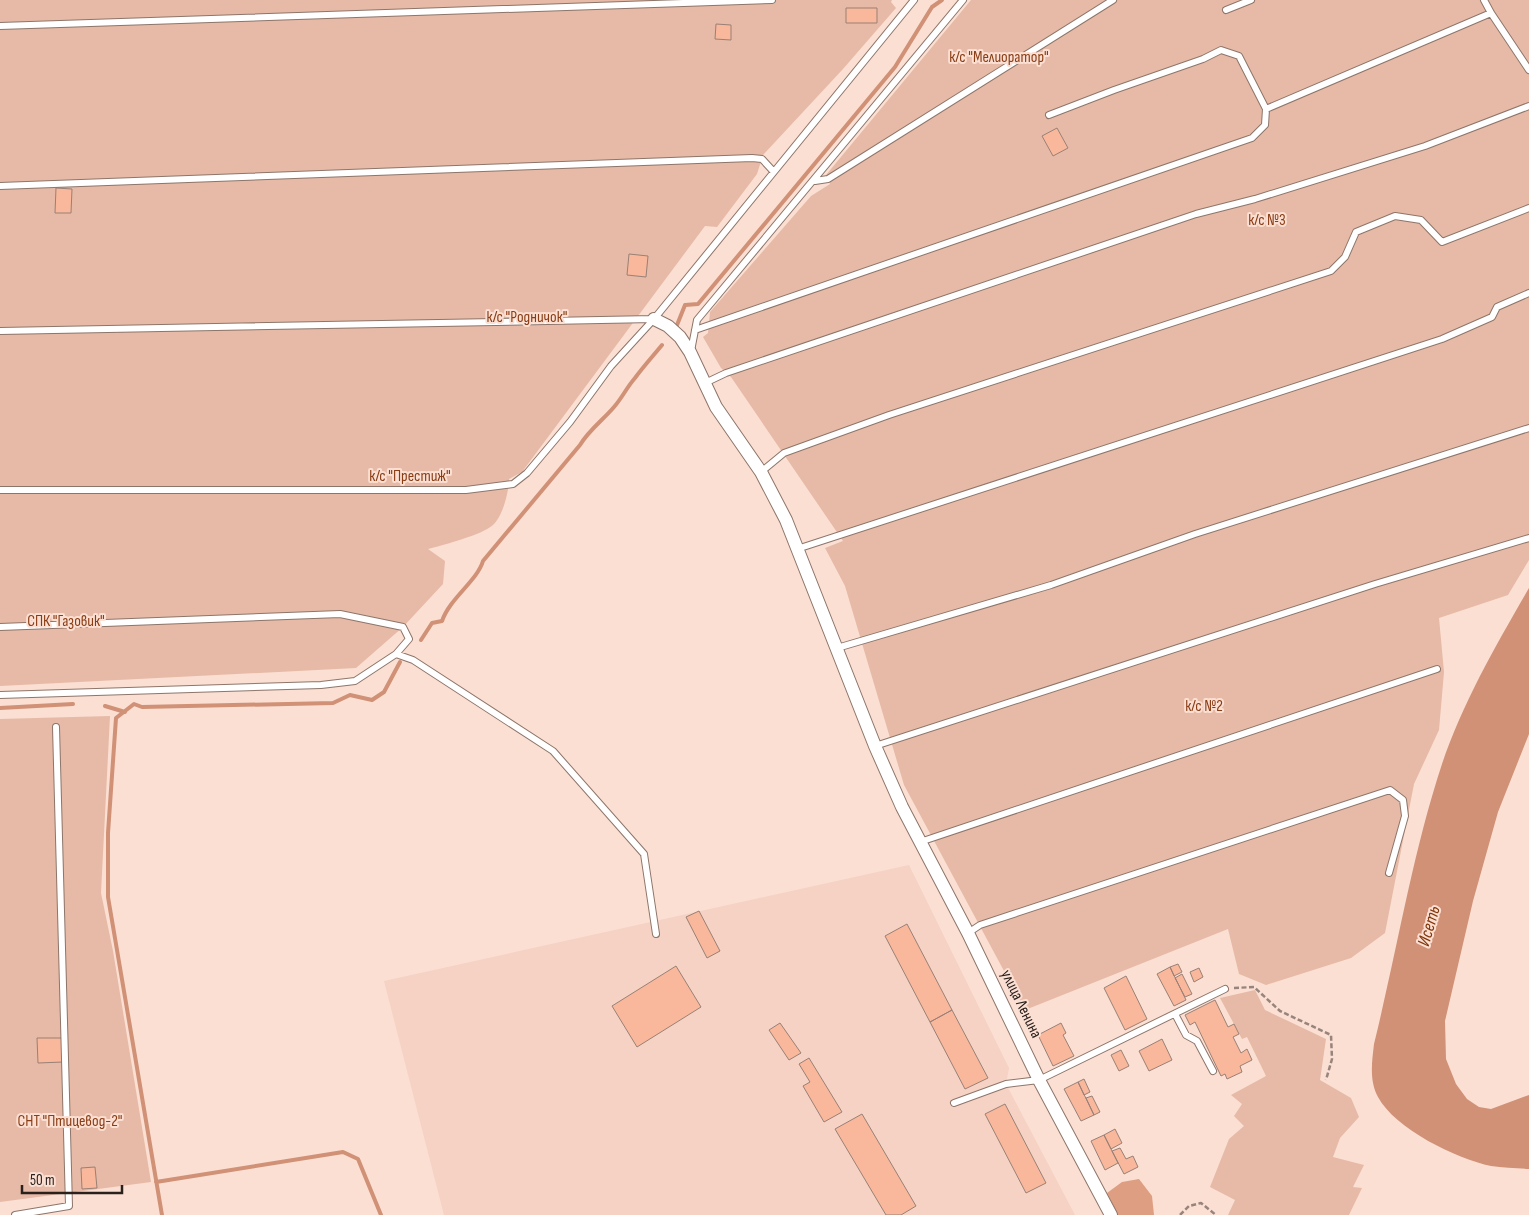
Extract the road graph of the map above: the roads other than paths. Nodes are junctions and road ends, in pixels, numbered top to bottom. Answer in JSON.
{"nodes":[{"id":1,"x":772,"y":0,"type":"edge"},
{"id":2,"x":914,"y":0,"type":"edge"},
{"id":3,"x":963,"y":0,"type":"edge"},
{"id":4,"x":1113,"y":0,"type":"edge"},
{"id":5,"x":1251,"y":0,"type":"edge"},
{"id":6,"x":1484,"y":0,"type":"edge"},
{"id":7,"x":1226,"y":10,"type":"dead end"},
{"id":8,"x":1491,"y":14,"type":"junction"},
{"id":9,"x":0,"y":26,"type":"edge"},
{"id":10,"x":1529,"y":70,"type":"edge"},
{"id":11,"x":1529,"y":106,"type":"edge"},
{"id":12,"x":1266,"y":109,"type":"junction"},
{"id":13,"x":1049,"y":115,"type":"dead end"},
{"id":14,"x":773,"y":171,"type":"junction"},
{"id":15,"x":814,"y":181,"type":"junction"},
{"id":16,"x":0,"y":186,"type":"edge"},
{"id":17,"x":1529,"y":208,"type":"edge"},
{"id":18,"x":1529,"y":293,"type":"edge"},
{"id":19,"x":654,"y":319,"type":"junction"},
{"id":20,"x":695,"y":330,"type":"junction"},
{"id":21,"x":0,"y":331,"type":"edge"},
{"id":22,"x":690,"y":352,"type":"junction"},
{"id":23,"x":705,"y":384,"type":"junction"},
{"id":24,"x":1529,"y":428,"type":"edge"},
{"id":25,"x":761,"y":472,"type":"junction"},
{"id":26,"x":0,"y":490,"type":"edge"},
{"id":27,"x":1529,"y":538,"type":"edge"},
{"id":28,"x":797,"y":549,"type":"junction"},
{"id":29,"x":0,"y":627,"type":"edge"},
{"id":30,"x":837,"y":648,"type":"junction"},
{"id":31,"x":396,"y":654,"type":"junction"},
{"id":32,"x":1437,"y":669,"type":"dead end"},
{"id":33,"x":0,"y":696,"type":"edge"},
{"id":34,"x":56,"y":727,"type":"dead end"},
{"id":35,"x":875,"y":746,"type":"junction"},
{"id":36,"x":920,"y":842,"type":"junction"},
{"id":37,"x":1389,"y":873,"type":"dead end"},
{"id":38,"x":968,"y":933,"type":"junction"},
{"id":39,"x":656,"y":934,"type":"dead end"},
{"id":40,"x":1225,"y":989,"type":"road end"},
{"id":41,"x":1175,"y":1014,"type":"junction"},
{"id":42,"x":1213,"y":1071,"type":"dead end"},
{"id":43,"x":1039,"y":1080,"type":"junction"},
{"id":44,"x":954,"y":1103,"type":"dead end"},
{"id":45,"x":15,"y":1215,"type":"edge"},
{"id":46,"x":1111,"y":1215,"type":"edge"}],
"edges":[{"from":1,"to":9,"type":"lane"},
{"from":2,"to":14,"type":"lane"},
{"from":3,"to":15,"type":"lane"},
{"from":4,"to":15,"type":"lane"},
{"from":5,"to":7,"type":"lane"},
{"from":6,"to":8,"type":"lane"},
{"from":8,"to":10,"type":"lane"},
{"from":8,"to":12,"type":"lane"},
{"from":11,"to":23,"type":"lane"},
{"from":12,"to":13,"type":"lane"},
{"from":12,"to":20,"type":"lane"},
{"from":14,"to":16,"type":"lane"},
{"from":14,"to":19,"type":"lane"},
{"from":15,"to":20,"type":"lane"},
{"from":17,"to":25,"type":"lane"},
{"from":18,"to":28,"type":"lane"},
{"from":19,"to":21,"type":"lane"},
{"from":19,"to":22,"type":"street","name":"улица Ленина"},
{"from":19,"to":26,"type":"lane"},
{"from":20,"to":22,"type":"lane"},
{"from":22,"to":23,"type":"street","name":"улица Ленина"},
{"from":23,"to":25,"type":"street","name":"улица Ленина"},
{"from":24,"to":30,"type":"lane"},
{"from":25,"to":28,"type":"street","name":"улица Ленина"},
{"from":27,"to":35,"type":"lane"},
{"from":28,"to":30,"type":"street","name":"улица Ленина"},
{"from":29,"to":31,"type":"lane"},
{"from":30,"to":35,"type":"street","name":"улица Ленина"},
{"from":31,"to":33,"type":"lane"},
{"from":31,"to":39,"type":"lane"},
{"from":32,"to":36,"type":"lane"},
{"from":34,"to":45,"type":"lane"},
{"from":35,"to":36,"type":"street","name":"улица Ленина"},
{"from":36,"to":38,"type":"street","name":"улица Ленина"},
{"from":37,"to":38,"type":"lane"},
{"from":38,"to":43,"type":"street","name":"улица Ленина"},
{"from":40,"to":41,"type":"lane"},
{"from":41,"to":42,"type":"lane"},
{"from":41,"to":43,"type":"lane"},
{"from":43,"to":44,"type":"lane"},
{"from":43,"to":46,"type":"street","name":"улица Ленина"}]}
